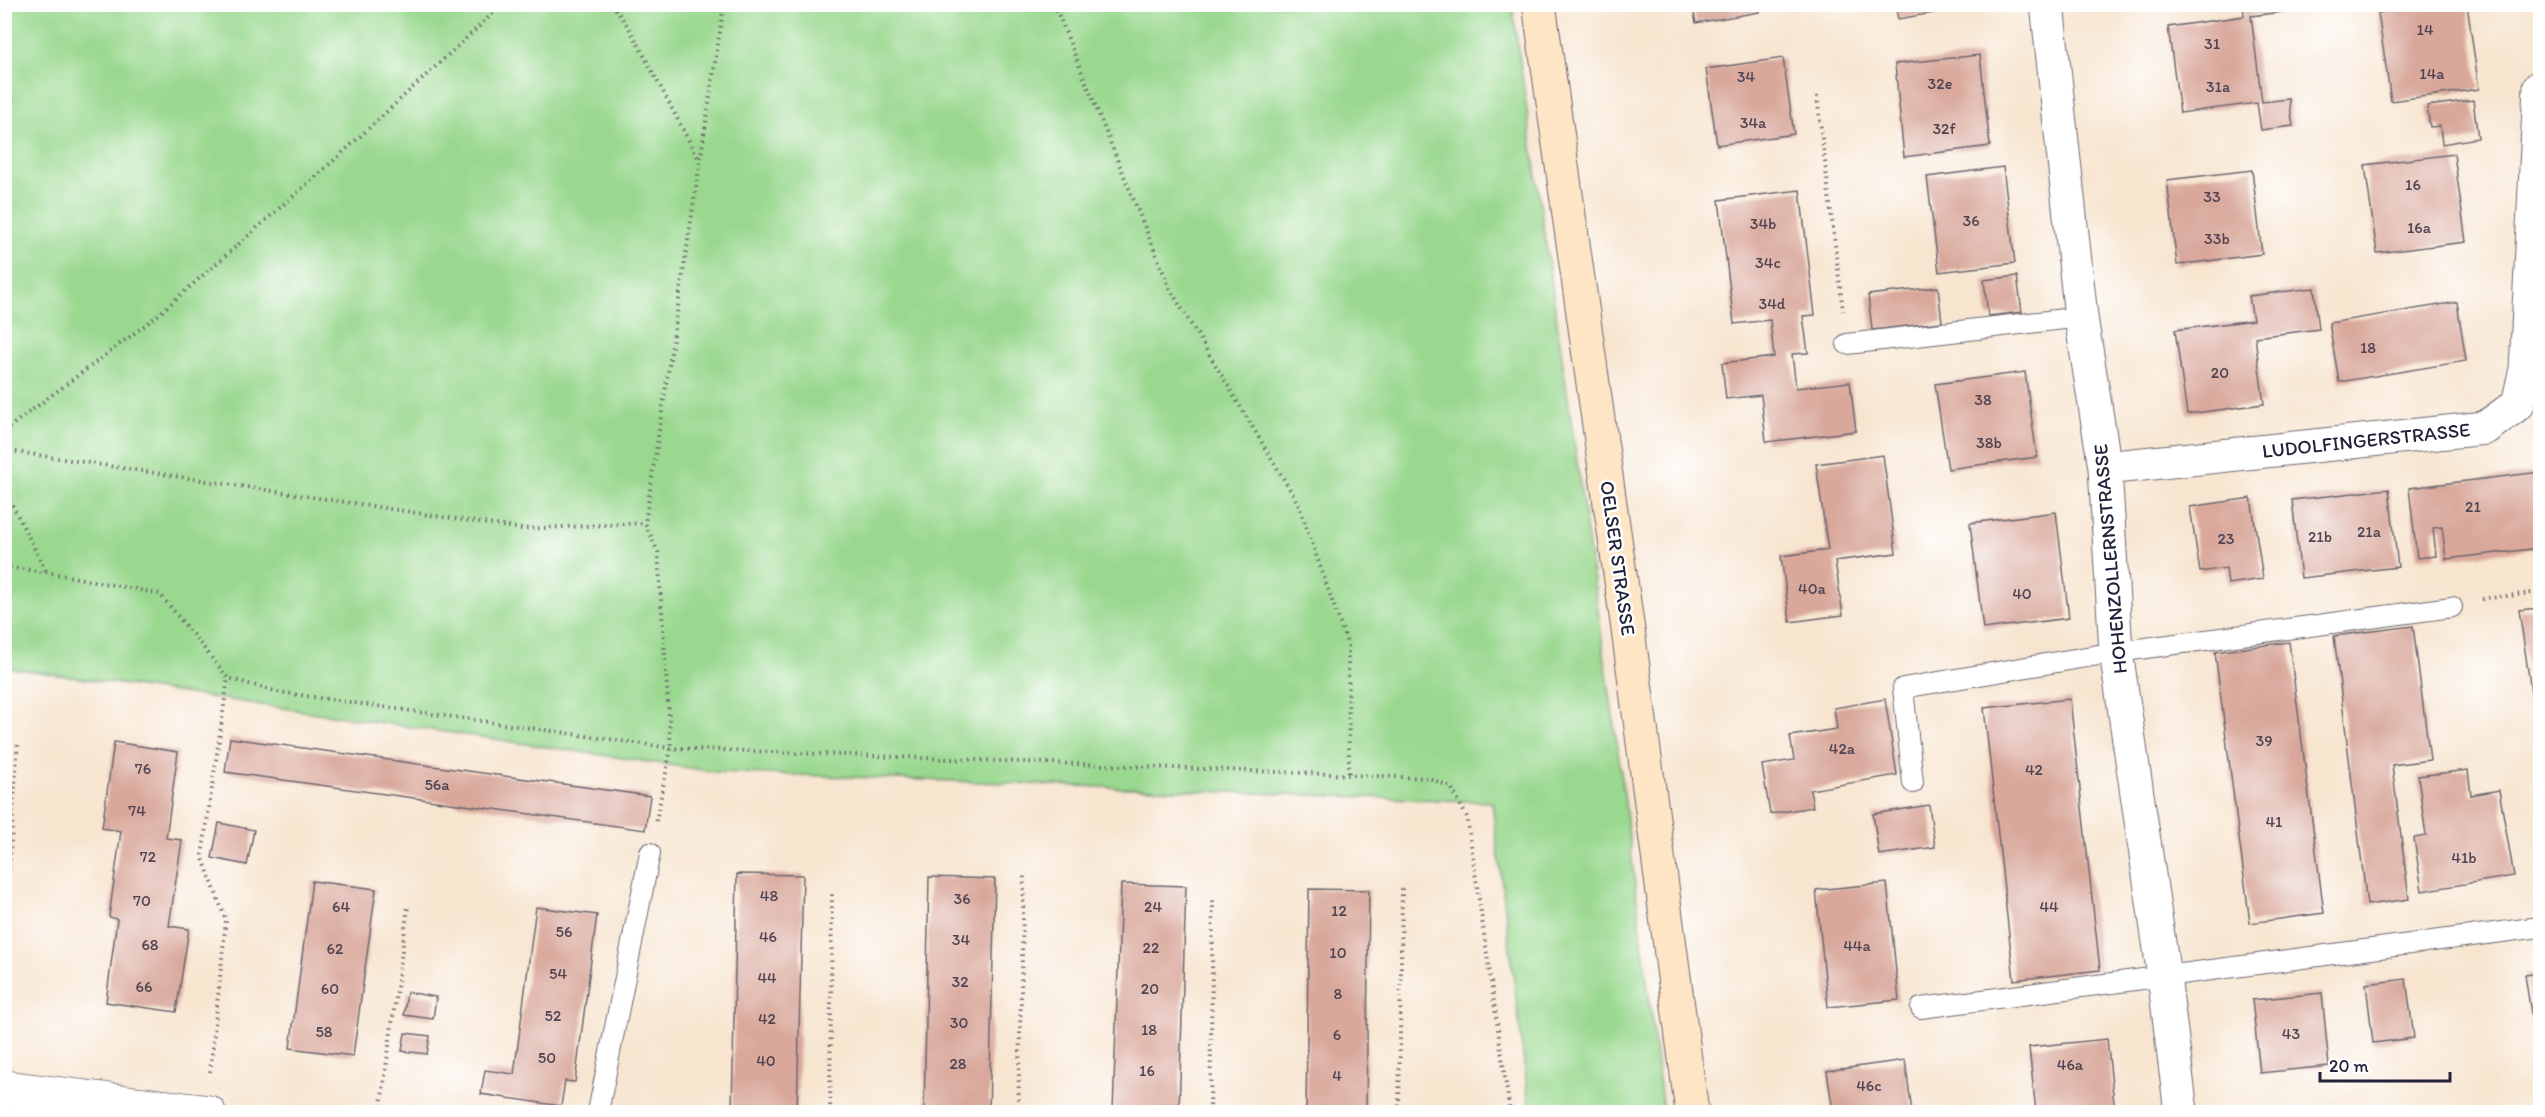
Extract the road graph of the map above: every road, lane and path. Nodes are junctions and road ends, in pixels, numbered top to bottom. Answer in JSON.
{"nodes":[{"id":1,"x":503,"y":4,"type":"edge"},
{"id":2,"x":612,"y":4,"type":"edge"},
{"id":3,"x":724,"y":4,"type":"edge"},
{"id":4,"x":1054,"y":4,"type":"edge"},
{"id":5,"x":1539,"y":4,"type":"edge"},
{"id":6,"x":2047,"y":4,"type":"edge"},
{"id":7,"x":2541,"y":87,"type":"edge"},
{"id":8,"x":1817,"y":96,"type":"dead end"},
{"id":9,"x":698,"y":160,"type":"junction"},
{"id":10,"x":2081,"y":317,"type":"junction"},
{"id":11,"x":1847,"y":344,"type":"joint"},
{"id":12,"x":4,"y":431,"type":"edge"},
{"id":13,"x":4,"y":450,"type":"edge"},
{"id":14,"x":2105,"y":468,"type":"junction"},
{"id":15,"x":4,"y":489,"type":"edge"},
{"id":16,"x":645,"y":522,"type":"junction"},
{"id":17,"x":4,"y":567,"type":"edge"},
{"id":18,"x":46,"y":572,"type":"junction"},
{"id":19,"x":2541,"y":592,"type":"edge"},
{"id":20,"x":2452,"y":607,"type":"joint"},
{"id":21,"x":2116,"y":652,"type":"junction"},
{"id":22,"x":228,"y":678,"type":"junction"},
{"id":23,"x":18,"y":743,"type":"dead end"},
{"id":24,"x":671,"y":748,"type":"junction"},
{"id":25,"x":1349,"y":776,"type":"junction"},
{"id":26,"x":1913,"y":783,"type":"dead end"},
{"id":27,"x":650,"y":853,"type":"joint"},
{"id":28,"x":1024,"y":876,"type":"dead end"},
{"id":29,"x":1402,"y":887,"type":"dead end"},
{"id":30,"x":832,"y":889,"type":"dead end"},
{"id":31,"x":1213,"y":899,"type":"dead end"},
{"id":32,"x":408,"y":907,"type":"dead end"},
{"id":33,"x":2541,"y":927,"type":"edge"},
{"id":34,"x":4,"y":938,"type":"edge"},
{"id":35,"x":2164,"y":976,"type":"junction"},
{"id":36,"x":1921,"y":1008,"type":"dead end"},
{"id":37,"x":4,"y":1087,"type":"edge"},
{"id":38,"x":115,"y":1107,"type":"edge"},
{"id":39,"x":207,"y":1112,"type":"edge"},
{"id":40,"x":380,"y":1113,"type":"edge"},
{"id":41,"x":598,"y":1113,"type":"edge"},
{"id":42,"x":830,"y":1113,"type":"edge"},
{"id":43,"x":1018,"y":1113,"type":"edge"},
{"id":44,"x":1209,"y":1113,"type":"edge"},
{"id":45,"x":1399,"y":1113,"type":"edge"},
{"id":46,"x":1510,"y":1113,"type":"edge"},
{"id":47,"x":1692,"y":1113,"type":"edge"},
{"id":48,"x":2181,"y":1113,"type":"edge"}],
"edges":[{"from":1,"to":12,"type":"path"},
{"from":2,"to":9,"type":"path"},
{"from":3,"to":9,"type":"path"},
{"from":4,"to":25,"type":"path"},
{"from":5,"to":47,"type":"main road","name":"OELSER STRASSE"},
{"from":6,"to":10,"type":"street","name":"HOHENZOLLERNSTRASSE"},
{"from":7,"to":14,"type":"street","name":"LUDOLFINGERSTRASSE"},
{"from":8,"to":11,"type":"path"},
{"from":9,"to":16,"type":"path"},
{"from":10,"to":11,"type":"lane"},
{"from":10,"to":14,"type":"street","name":"HOHENZOLLERNSTRASSE"},
{"from":13,"to":16,"type":"path"},
{"from":14,"to":21,"type":"street","name":"HOHENZOLLERNSTRASSE"},
{"from":15,"to":18,"type":"path"},
{"from":16,"to":24,"type":"path"},
{"from":17,"to":18,"type":"path"},
{"from":18,"to":22,"type":"path"},
{"from":19,"to":20,"type":"path"},
{"from":20,"to":21,"type":"lane"},
{"from":21,"to":26,"type":"lane"},
{"from":21,"to":35,"type":"street","name":"HOHENZOLLERNSTRASSE"},
{"from":22,"to":24,"type":"path"},
{"from":22,"to":39,"type":"path"},
{"from":23,"to":34,"type":"path"},
{"from":24,"to":25,"type":"path"},
{"from":24,"to":27,"type":"path"},
{"from":25,"to":46,"type":"path"},
{"from":27,"to":41,"type":"lane"},
{"from":28,"to":43,"type":"path"},
{"from":29,"to":45,"type":"path"},
{"from":30,"to":42,"type":"path"},
{"from":31,"to":44,"type":"path"},
{"from":32,"to":40,"type":"path"},
{"from":33,"to":35,"type":"lane"},
{"from":35,"to":36,"type":"lane"},
{"from":35,"to":48,"type":"street","name":"HOHENZOLLERNSTRASSE"},
{"from":37,"to":38,"type":"street"},
{"from":38,"to":39,"type":"street"}]}
